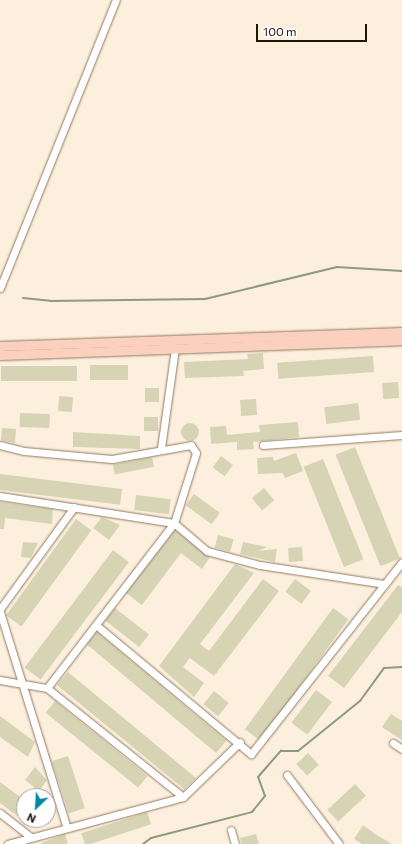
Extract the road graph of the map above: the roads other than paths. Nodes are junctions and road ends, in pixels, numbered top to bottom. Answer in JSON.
{"nodes":[{"id":1,"x":116,"y":0,"type":"edge"},
{"id":2,"x":0,"y":288,"type":"edge"},
{"id":3,"x":402,"y":332,"type":"edge"},
{"id":4,"x":402,"y":340,"type":"edge"},
{"id":5,"x":0,"y":346,"type":"edge"},
{"id":6,"x":175,"y":349,"type":"junction"},
{"id":7,"x":0,"y":355,"type":"edge"},
{"id":8,"x":402,"y":435,"type":"edge"},
{"id":9,"x":0,"y":445,"type":"edge"},
{"id":10,"x":263,"y":445,"type":"dead end"},
{"id":11,"x":161,"y":448,"type":"junction"},
{"id":12,"x":0,"y":496,"type":"edge"},
{"id":13,"x":74,"y":507,"type":"junction"},
{"id":14,"x":174,"y":523,"type":"junction"},
{"id":15,"x":402,"y":562,"type":"edge"},
{"id":16,"x":384,"y":584,"type":"junction"},
{"id":17,"x":0,"y":610,"type":"edge"},
{"id":18,"x":96,"y":625,"type":"junction"},
{"id":19,"x":0,"y":680,"type":"edge"},
{"id":20,"x":24,"y":682,"type":"junction"},
{"id":21,"x":47,"y":688,"type":"junction"},
{"id":22,"x":240,"y":742,"type":"junction"},
{"id":23,"x":393,"y":743,"type":"dead end"},
{"id":24,"x":402,"y":749,"type":"edge"},
{"id":25,"x":286,"y":775,"type":"dead end"},
{"id":26,"x":183,"y":797,"type":"junction"},
{"id":27,"x":0,"y":814,"type":"edge"},
{"id":28,"x":67,"y":828,"type":"junction"},
{"id":29,"x":231,"y":830,"type":"dead end"},
{"id":30,"x":31,"y":837,"type":"junction"},
{"id":31,"x":338,"y":841,"type":"edge"},
{"id":32,"x":8,"y":844,"type":"edge"},
{"id":33,"x":234,"y":844,"type":"edge"},
{"id":34,"x":346,"y":844,"type":"edge"}],
"edges":[{"from":1,"to":2,"type":"street"},
{"from":3,"to":5,"type":"main road"},
{"from":4,"to":6,"type":"main road"},
{"from":6,"to":7,"type":"main road"},
{"from":6,"to":11,"type":"street"},
{"from":8,"to":10,"type":"street"},
{"from":9,"to":11,"type":"street"},
{"from":11,"to":14,"type":"street"},
{"from":12,"to":13,"type":"street"},
{"from":13,"to":14,"type":"street"},
{"from":13,"to":17,"type":"street"},
{"from":14,"to":16,"type":"street"},
{"from":14,"to":18,"type":"street"},
{"from":15,"to":16,"type":"street"},
{"from":16,"to":22,"type":"street"},
{"from":17,"to":20,"type":"street"},
{"from":18,"to":21,"type":"street"},
{"from":18,"to":22,"type":"street"},
{"from":19,"to":20,"type":"street"},
{"from":20,"to":21,"type":"street"},
{"from":20,"to":28,"type":"street"},
{"from":21,"to":26,"type":"street"},
{"from":22,"to":26,"type":"street"},
{"from":23,"to":24,"type":"street"},
{"from":25,"to":31,"type":"street"},
{"from":26,"to":28,"type":"street"},
{"from":27,"to":30,"type":"street"},
{"from":28,"to":30,"type":"street"},
{"from":29,"to":33,"type":"street"},
{"from":30,"to":32,"type":"street"},
{"from":31,"to":34,"type":"street"}]}
